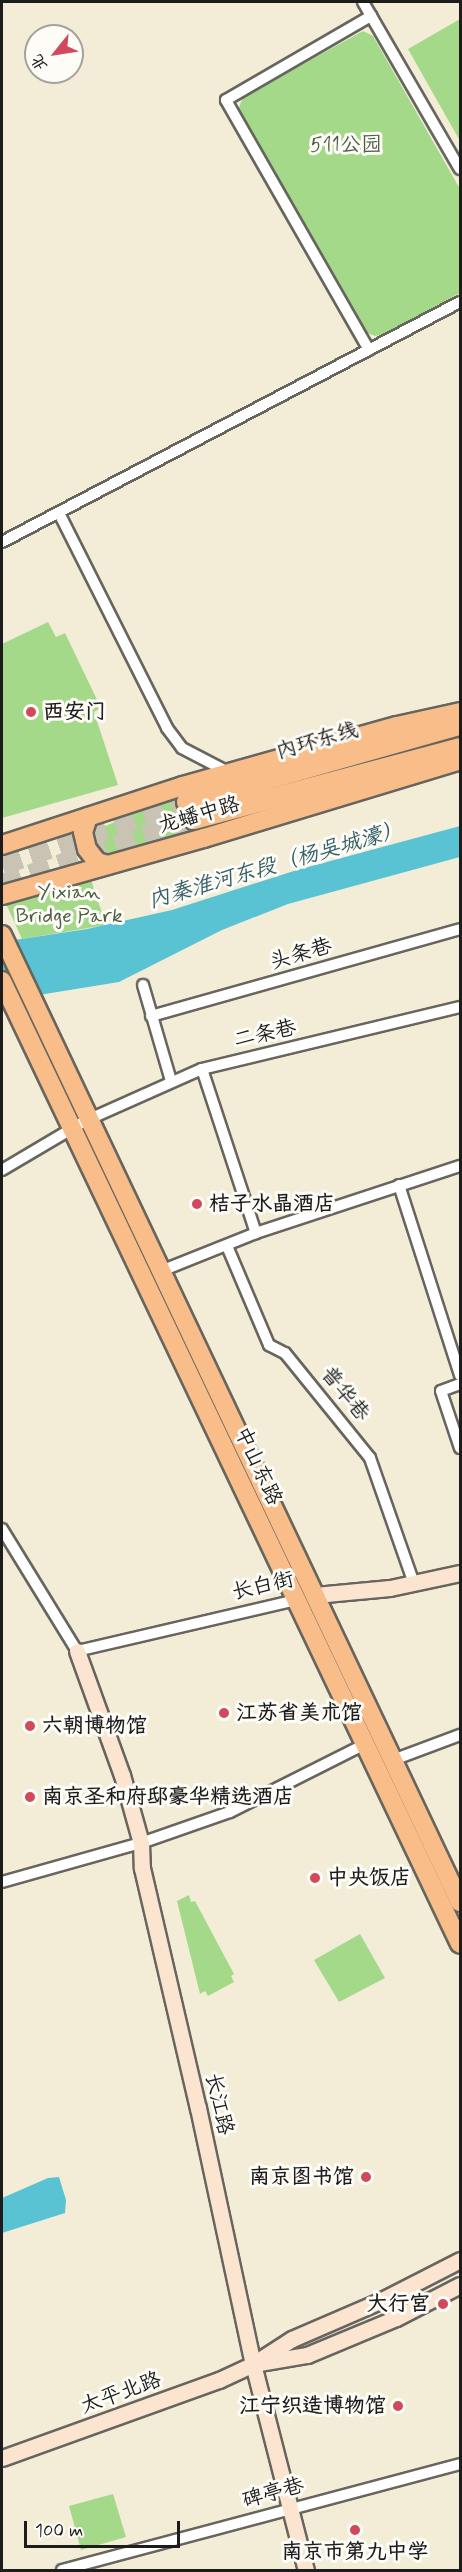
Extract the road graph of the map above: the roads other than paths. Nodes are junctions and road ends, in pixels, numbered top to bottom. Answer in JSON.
{"nodes":[{"id":1,"x":363,"y":2,"type":"edge"},
{"id":2,"x":371,"y":16,"type":"junction"},
{"id":3,"x":460,"y":169,"type":"edge"},
{"id":4,"x":460,"y":302,"type":"edge"},
{"id":5,"x":369,"y":350,"type":"junction"},
{"id":6,"x":59,"y":513,"type":"junction"},
{"id":7,"x":2,"y":542,"type":"edge"},
{"id":8,"x":460,"y":712,"type":"edge"},
{"id":9,"x":460,"y":725,"type":"edge"},
{"id":10,"x":460,"y":748,"type":"edge"},
{"id":11,"x":460,"y":760,"type":"edge"},
{"id":12,"x":230,"y":773,"type":"junction"},
{"id":13,"x":88,"y":817,"type":"junction"},
{"id":14,"x":2,"y":845,"type":"edge"},
{"id":15,"x":108,"y":865,"type":"junction"},
{"id":16,"x":2,"y":895,"type":"edge"},
{"id":17,"x":460,"y":929,"type":"edge"},
{"id":18,"x":2,"y":935,"type":"edge"},
{"id":19,"x":2,"y":981,"type":"edge"},
{"id":20,"x":142,"y":985,"type":"dead end"},
{"id":21,"x":460,"y":1007,"type":"edge"},
{"id":22,"x":151,"y":1016,"type":"junction"},
{"id":23,"x":202,"y":1069,"type":"junction"},
{"id":24,"x":171,"y":1081,"type":"junction"},
{"id":25,"x":82,"y":1123,"type":"junction"},
{"id":26,"x":460,"y":1166,"type":"edge"},
{"id":27,"x":2,"y":1170,"type":"edge"},
{"id":28,"x":399,"y":1185,"type":"junction"},
{"id":29,"x":256,"y":1233,"type":"junction"},
{"id":30,"x":227,"y":1246,"type":"junction"},
{"id":31,"x":161,"y":1270,"type":"junction"},
{"id":32,"x":460,"y":1375,"type":"edge"},
{"id":33,"x":460,"y":1384,"type":"edge"},
{"id":34,"x":460,"y":1448,"type":"edge"},
{"id":35,"x":2,"y":1529,"type":"edge"},
{"id":36,"x":460,"y":1573,"type":"edge"},
{"id":37,"x":413,"y":1581,"type":"junction"},
{"id":38,"x":315,"y":1595,"type":"junction"},
{"id":39,"x":297,"y":1600,"type":"junction"},
{"id":40,"x":77,"y":1651,"type":"junction"},
{"id":41,"x":460,"y":1735,"type":"edge"},
{"id":42,"x":365,"y":1744,"type":"junction"},
{"id":43,"x":393,"y":1760,"type":"junction"},
{"id":44,"x":141,"y":1843,"type":"junction"},
{"id":45,"x":2,"y":1882,"type":"edge"},
{"id":46,"x":460,"y":1902,"type":"edge"},
{"id":47,"x":460,"y":1944,"type":"edge"},
{"id":48,"x":460,"y":2260,"type":"edge"},
{"id":49,"x":460,"y":2285,"type":"edge"},
{"id":50,"x":253,"y":2364,"type":"junction"},
{"id":51,"x":2,"y":2458,"type":"edge"},
{"id":52,"x":460,"y":2464,"type":"edge"},
{"id":53,"x":290,"y":2508,"type":"junction"},
{"id":54,"x":62,"y":2571,"type":"edge"},
{"id":55,"x":306,"y":2571,"type":"edge"}],
"edges":[{"from":1,"to":2,"type":"street"},
{"from":2,"to":3,"type":"street"},
{"from":2,"to":5,"type":"street"},
{"from":4,"to":5,"type":"street"},
{"from":5,"to":6,"type":"street"},
{"from":6,"to":7,"type":"street"},
{"from":6,"to":12,"type":"street"},
{"from":8,"to":12,"type":"main road","name":"龙蟠中路"},
{"from":9,"to":10,"type":"highway","name":"内环东线"},
{"from":11,"to":15,"type":"main road","name":"龙蟠中路"},
{"from":12,"to":13,"type":"main road","name":"龙蟠中路"},
{"from":13,"to":14,"type":"main road","name":"龙蟠中路"},
{"from":13,"to":15,"type":"main road"},
{"from":15,"to":16,"type":"main road","name":"龙蟠中路"},
{"from":17,"to":22,"type":"street","name":"头条巷"},
{"from":18,"to":25,"type":"main road","name":"中山东路"},
{"from":19,"to":25,"type":"main road","name":"中山东路"},
{"from":20,"to":22,"type":"street"},
{"from":21,"to":23,"type":"street","name":"二条巷"},
{"from":22,"to":24,"type":"street"},
{"from":23,"to":24,"type":"street","name":"二条巷"},
{"from":23,"to":29,"type":"street"},
{"from":24,"to":25,"type":"street","name":"二条巷"},
{"from":25,"to":27,"type":"street","name":"二条巷"},
{"from":25,"to":31,"type":"main road","name":"中山东路"},
{"from":25,"to":39,"type":"main road","name":"中山东路"},
{"from":26,"to":28,"type":"street"},
{"from":28,"to":29,"type":"street"},
{"from":28,"to":32,"type":"street"},
{"from":29,"to":30,"type":"street"},
{"from":30,"to":31,"type":"street"},
{"from":30,"to":37,"type":"street","name":"普华巷"},
{"from":31,"to":38,"type":"main road","name":"中山东路"},
{"from":33,"to":34,"type":"street"},
{"from":35,"to":40,"type":"street"},
{"from":36,"to":37,"type":"main road","name":"长白街"},
{"from":37,"to":38,"type":"main road","name":"长白街"},
{"from":38,"to":39,"type":"street","name":"长白街"},
{"from":38,"to":43,"type":"main road","name":"中山东路"},
{"from":39,"to":40,"type":"street","name":"长白街"},
{"from":39,"to":42,"type":"main road","name":"中山东路"},
{"from":40,"to":44,"type":"main road","name":"长江路"},
{"from":41,"to":43,"type":"street"},
{"from":42,"to":44,"type":"street"},
{"from":42,"to":47,"type":"main road","name":"中山东路"},
{"from":43,"to":46,"type":"main road","name":"中山东路"},
{"from":44,"to":45,"type":"street"},
{"from":44,"to":50,"type":"main road","name":"长江路"},
{"from":48,"to":50,"type":"main road","name":"太平北路"},
{"from":49,"to":50,"type":"main road","name":"太平北路"},
{"from":50,"to":51,"type":"main road","name":"太平北路"},
{"from":50,"to":53,"type":"main road","name":"长江路"},
{"from":52,"to":53,"type":"street","name":"碑亭巷"},
{"from":53,"to":54,"type":"street","name":"碑亭巷"},
{"from":53,"to":55,"type":"main road","name":"长江路"}]}
